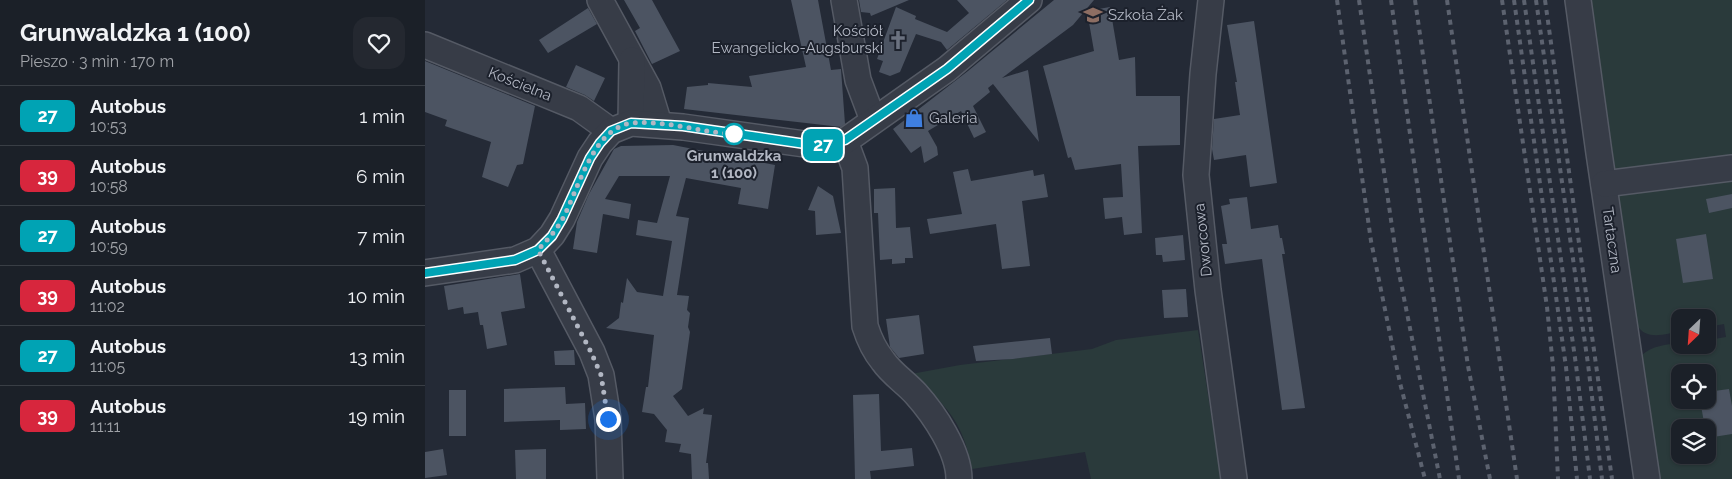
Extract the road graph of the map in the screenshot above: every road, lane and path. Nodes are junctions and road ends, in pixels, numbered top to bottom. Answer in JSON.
{"nodes":[{"id":1,"x":600,"y":0,"type":"edge"},
{"id":2,"x":844,"y":0,"type":"edge"},
{"id":3,"x":1029,"y":0,"type":"edge"},
{"id":4,"x":1211,"y":0,"type":"edge"},
{"id":5,"x":1578,"y":0,"type":"edge"},
{"id":6,"x":425,"y":45,"type":"edge"},
{"id":7,"x":632,"y":58,"type":"junction"},
{"id":8,"x":873,"y":120,"type":"junction"},
{"id":9,"x":659,"y":124,"type":"junction"},
{"id":10,"x":621,"y":127,"type":"junction"},
{"id":11,"x":845,"y":140,"type":"junction"},
{"id":12,"x":1732,"y":168,"type":"edge"},
{"id":13,"x":1603,"y":184,"type":"junction"},
{"id":14,"x":538,"y":250,"type":"junction"},
{"id":15,"x":425,"y":273,"type":"edge"},
{"id":16,"x":610,"y":479,"type":"edge"},
{"id":17,"x":959,"y":479,"type":"edge"},
{"id":18,"x":1234,"y":479,"type":"edge"},
{"id":19,"x":1647,"y":479,"type":"edge"}],
"edges":[{"from":1,"to":7,"type":"street"},
{"from":2,"to":8,"type":"street"},
{"from":3,"to":8,"type":"street"},
{"from":4,"to":18,"type":"street","name":"Dworcowa"},
{"from":5,"to":13,"type":"street","name":"Tartaczna"},
{"from":6,"to":10,"type":"street","name":"Kościelna"},
{"from":7,"to":9,"type":"street"},
{"from":7,"to":10,"type":"street"},
{"from":8,"to":11,"type":"street"},
{"from":9,"to":10,"type":"street"},
{"from":9,"to":11,"type":"street"},
{"from":10,"to":14,"type":"street"},
{"from":11,"to":17,"type":"street"},
{"from":12,"to":13,"type":"street"},
{"from":13,"to":19,"type":"street","name":"Tartaczna"},
{"from":14,"to":15,"type":"street"},
{"from":14,"to":16,"type":"street"}]}
